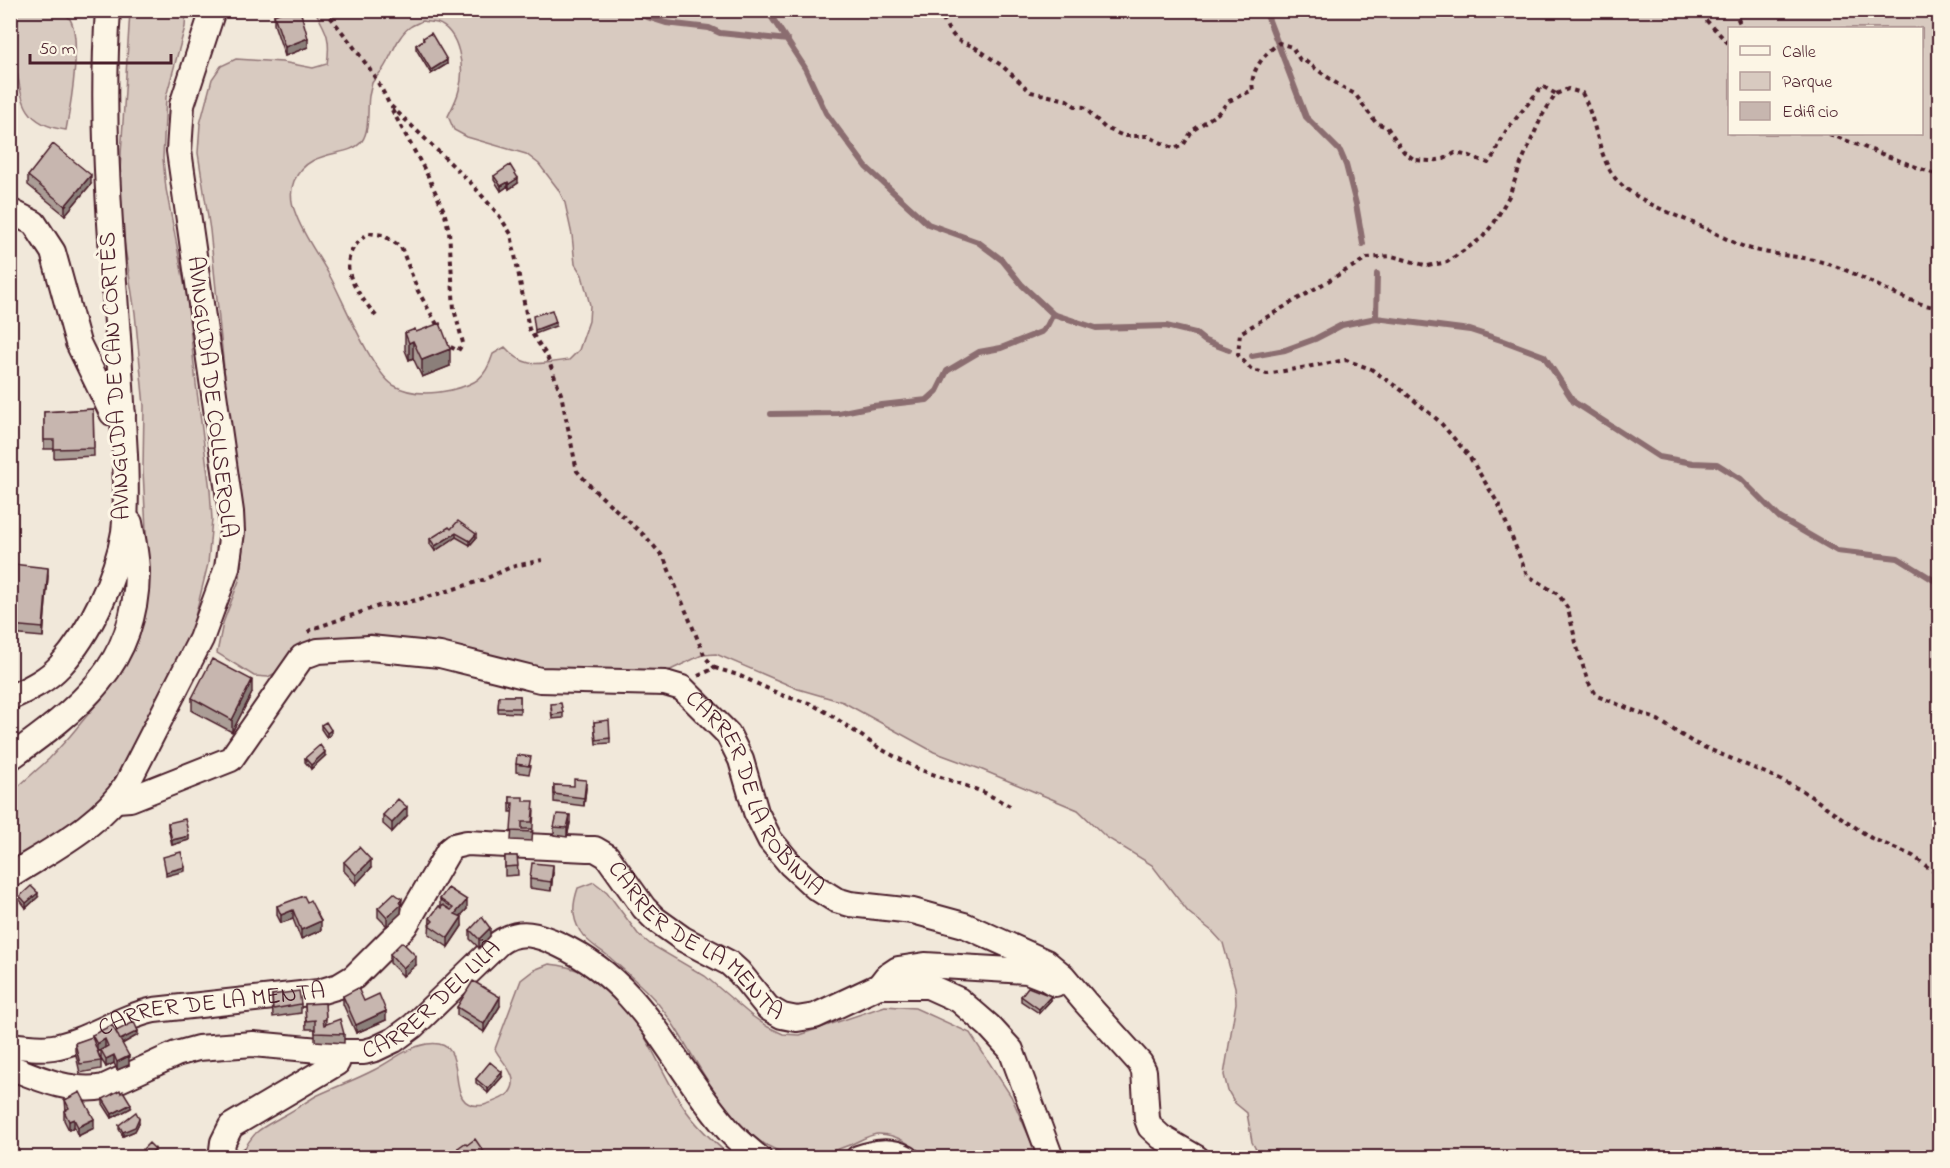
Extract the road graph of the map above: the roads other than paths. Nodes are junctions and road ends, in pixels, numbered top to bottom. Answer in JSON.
{"nodes":[{"id":1,"x":108,"y":10,"type":"edge"},
{"id":2,"x":213,"y":10,"type":"edge"},
{"id":3,"x":10,"y":211,"type":"edge"},
{"id":4,"x":88,"y":363,"type":"junction"},
{"id":5,"x":120,"y":365,"type":"junction"},
{"id":6,"x":123,"y":414,"type":"junction"},
{"id":7,"x":126,"y":497,"type":"junction"},
{"id":8,"x":10,"y":698,"type":"edge"},
{"id":9,"x":10,"y":758,"type":"edge"},
{"id":10,"x":117,"y":800,"type":"junction"},
{"id":11,"x":10,"y":876,"type":"edge"},
{"id":12,"x":879,"y":986,"type":"junction"},
{"id":13,"x":1085,"y":1002,"type":"junction"},
{"id":14,"x":10,"y":1046,"type":"edge"},
{"id":15,"x":341,"y":1052,"type":"junction"},
{"id":16,"x":10,"y":1067,"type":"edge"},
{"id":17,"x":221,"y":1158,"type":"edge"},
{"id":18,"x":759,"y":1158,"type":"edge"},
{"id":19,"x":858,"y":1158,"type":"edge"},
{"id":20,"x":907,"y":1158,"type":"edge"},
{"id":21,"x":1051,"y":1158,"type":"edge"},
{"id":22,"x":1197,"y":1158,"type":"edge"}],
"edges":[{"from":1,"to":5,"type":"street","name":"AVINGUDA DE CAN CORTÈS"},
{"from":2,"to":10,"type":"street","name":"AVINGUDA DE COLLSEROLA"},
{"from":3,"to":4,"type":"street"},
{"from":4,"to":5,"type":"street"},
{"from":4,"to":6,"type":"street"},
{"from":5,"to":6,"type":"street","name":"AVINGUDA DE CAN CORTÈS"},
{"from":6,"to":7,"type":"street","name":"AVINGUDA DE CAN CORTÈS"},
{"from":7,"to":8,"type":"street","name":"AVINGUDA DE CAN CORTÈS"},
{"from":7,"to":9,"type":"street"},
{"from":10,"to":11,"type":"street"},
{"from":10,"to":13,"type":"street","name":"CARRER DE LA ROBÍNIA"},
{"from":12,"to":13,"type":"street","name":"CARRER DE LA MENTA"},
{"from":12,"to":14,"type":"street","name":"CARRER DE LA MENTA"},
{"from":12,"to":21,"type":"street"},
{"from":13,"to":22,"type":"street","name":"CARRER DE LA ROBÍNIA"},
{"from":15,"to":16,"type":"street","name":"CARRER DEL LILÀ"},
{"from":15,"to":17,"type":"street"},
{"from":15,"to":18,"type":"street","name":"CARRER DEL LILÀ"},
{"from":19,"to":20,"type":"street"}]}
